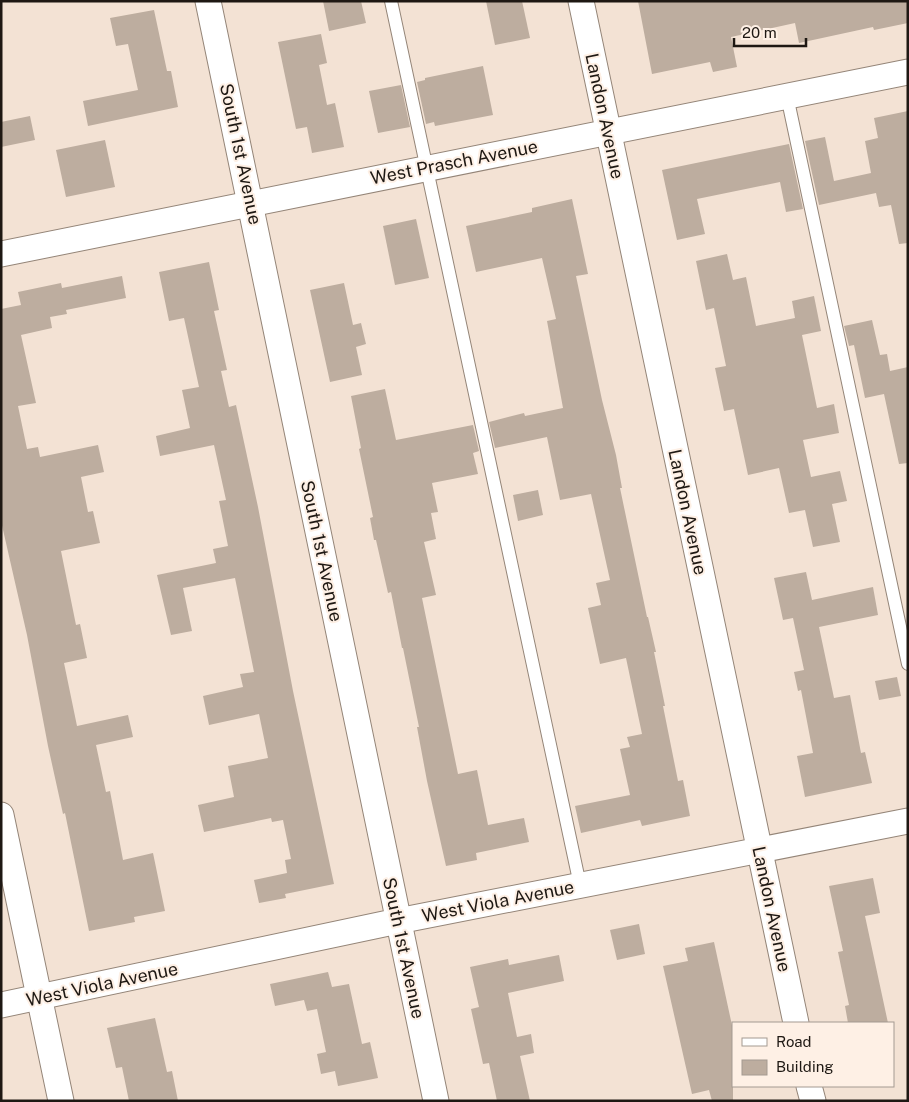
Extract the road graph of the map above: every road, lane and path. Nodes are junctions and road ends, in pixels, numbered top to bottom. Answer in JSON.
{"nodes":[{"id":1,"x":208,"y":1,"type":"edge"},
{"id":2,"x":391,"y":1,"type":"edge"},
{"id":3,"x":581,"y":1,"type":"edge"},
{"id":4,"x":908,"y":72,"type":"edge"},
{"id":5,"x":787,"y":96,"type":"junction"},
{"id":6,"x":608,"y":132,"type":"junction"},
{"id":7,"x":426,"y":168,"type":"junction"},
{"id":8,"x":251,"y":203,"type":"junction"},
{"id":9,"x":1,"y":254,"type":"edge"},
{"id":10,"x":908,"y":664,"type":"edge"},
{"id":11,"x":1,"y":815,"type":"edge"},
{"id":12,"x":908,"y":821,"type":"edge"},
{"id":13,"x":760,"y":850,"type":"junction"},
{"id":14,"x":580,"y":885,"type":"junction"},
{"id":15,"x":398,"y":921,"type":"junction"},
{"id":16,"x":39,"y":997,"type":"junction"},
{"id":17,"x":1,"y":1004,"type":"edge"},
{"id":18,"x":796,"y":1022,"type":"edge"},
{"id":19,"x":810,"y":1087,"type":"edge"},
{"id":20,"x":61,"y":1101,"type":"edge"},
{"id":21,"x":436,"y":1101,"type":"edge"},
{"id":22,"x":813,"y":1101,"type":"edge"}],
"edges":[{"from":1,"to":8,"type":"street","name":"South 1st Avenue"},
{"from":2,"to":7,"type":"lane"},
{"from":3,"to":6,"type":"street","name":"Landon Avenue"},
{"from":4,"to":5,"type":"street","name":"West Prasch Avenue"},
{"from":5,"to":6,"type":"street","name":"West Prasch Avenue"},
{"from":5,"to":10,"type":"lane"},
{"from":6,"to":7,"type":"street","name":"West Prasch Avenue"},
{"from":6,"to":13,"type":"street","name":"Landon Avenue"},
{"from":7,"to":8,"type":"street","name":"West Prasch Avenue"},
{"from":7,"to":14,"type":"lane"},
{"from":8,"to":9,"type":"street","name":"West Prasch Avenue"},
{"from":8,"to":15,"type":"street","name":"South 1st Avenue"},
{"from":11,"to":16,"type":"street"},
{"from":12,"to":13,"type":"street","name":"West Viola Avenue"},
{"from":13,"to":14,"type":"street","name":"West Viola Avenue"},
{"from":13,"to":18,"type":"street","name":"Landon Avenue"},
{"from":14,"to":15,"type":"street","name":"West Viola Avenue"},
{"from":15,"to":16,"type":"street","name":"West Viola Avenue"},
{"from":15,"to":21,"type":"street","name":"South 1st Avenue"},
{"from":16,"to":17,"type":"street","name":"West Viola Avenue"},
{"from":16,"to":20,"type":"street"},
{"from":19,"to":22,"type":"street"}]}
